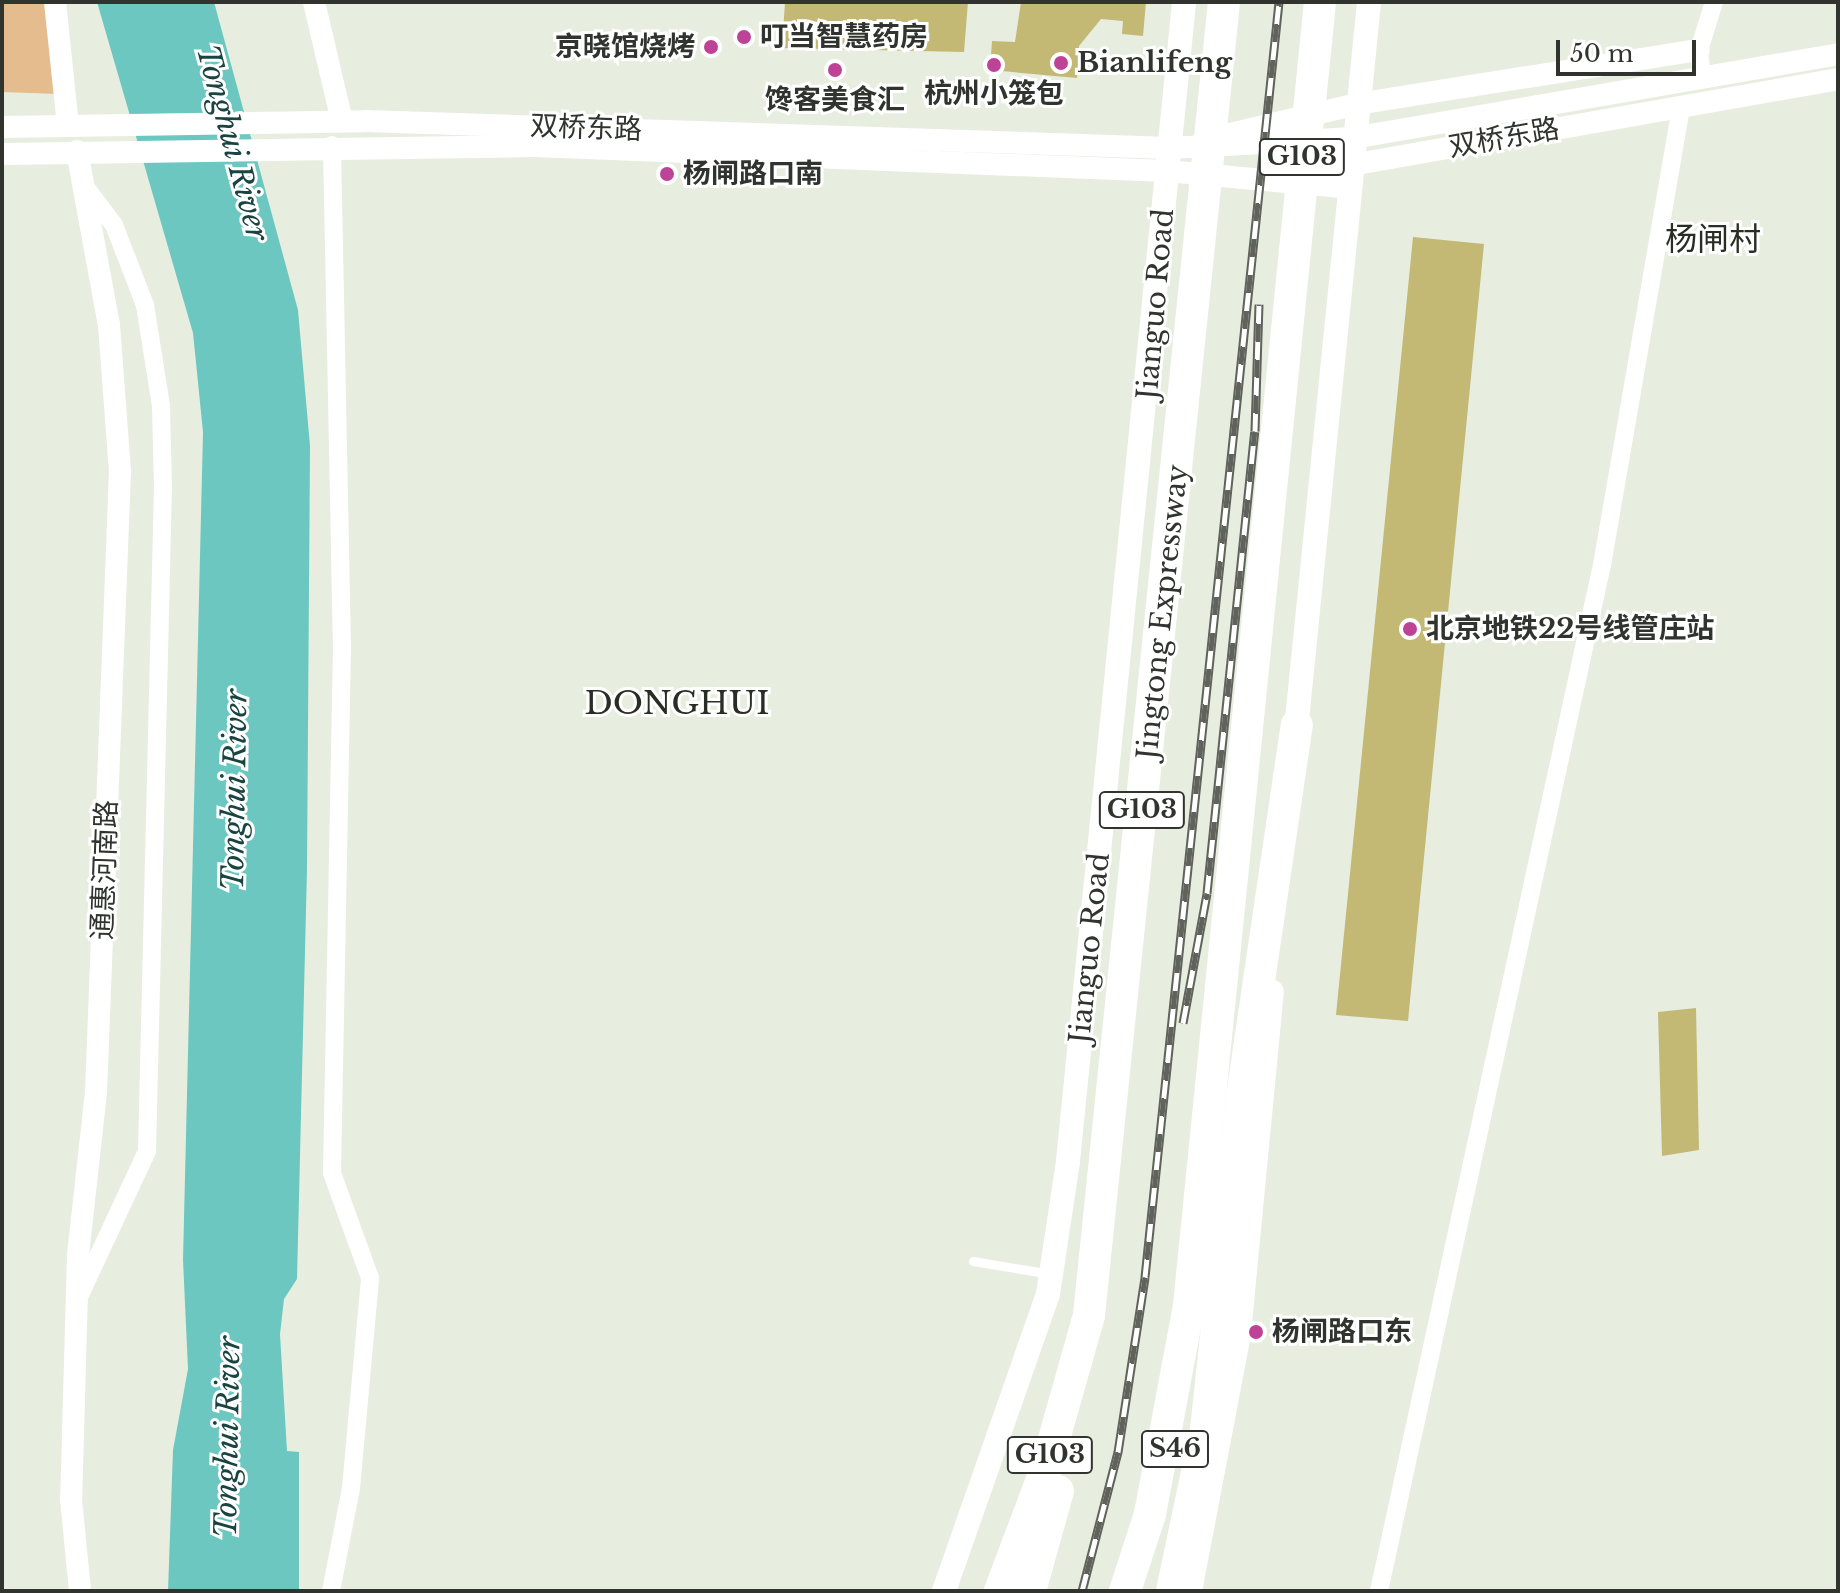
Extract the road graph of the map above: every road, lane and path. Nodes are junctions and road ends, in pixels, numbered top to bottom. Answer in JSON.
{"nodes":[{"id":1,"x":55,"y":2,"type":"edge"},
{"id":2,"x":314,"y":2,"type":"edge"},
{"id":3,"x":1184,"y":2,"type":"edge"},
{"id":4,"x":1369,"y":2,"type":"edge"},
{"id":5,"x":1714,"y":2,"type":"edge"},
{"id":6,"x":1319,"y":5,"type":"edge"},
{"id":7,"x":1223,"y":7,"type":"edge"},
{"id":8,"x":1699,"y":50,"type":"junction"},
{"id":9,"x":1838,"y":54,"type":"edge"},
{"id":10,"x":1702,"y":79,"type":"junction"},
{"id":11,"x":1838,"y":79,"type":"edge"},
{"id":12,"x":1357,"y":104,"type":"junction"},
{"id":13,"x":1681,"y":106,"type":"junction"},
{"id":14,"x":342,"y":121,"type":"junction"},
{"id":15,"x":68,"y":125,"type":"junction"},
{"id":16,"x":2,"y":127,"type":"edge"},
{"id":17,"x":1353,"y":138,"type":"junction"},
{"id":18,"x":332,"y":145,"type":"junction"},
{"id":19,"x":77,"y":151,"type":"junction"},
{"id":20,"x":2,"y":154,"type":"edge"},
{"id":21,"x":1169,"y":160,"type":"junction"},
{"id":22,"x":1350,"y":176,"type":"junction"},
{"id":23,"x":84,"y":185,"type":"junction"},
{"id":24,"x":1297,"y":725,"type":"junction"},
{"id":25,"x":973,"y":1261,"type":"dead end"},
{"id":26,"x":1051,"y":1274,"type":"junction"},
{"id":27,"x":76,"y":1303,"type":"junction"},
{"id":28,"x":1189,"y":1305,"type":"junction"},
{"id":29,"x":1089,"y":1315,"type":"junction"},
{"id":30,"x":80,"y":1591,"type":"edge"},
{"id":31,"x":331,"y":1591,"type":"edge"},
{"id":32,"x":944,"y":1591,"type":"edge"},
{"id":33,"x":1000,"y":1591,"type":"edge"},
{"id":34,"x":1030,"y":1591,"type":"edge"},
{"id":35,"x":1125,"y":1591,"type":"edge"},
{"id":36,"x":1149,"y":1591,"type":"edge"},
{"id":37,"x":1172,"y":1591,"type":"edge"},
{"id":38,"x":1190,"y":1591,"type":"edge"},
{"id":39,"x":1379,"y":1591,"type":"edge"}],
"edges":[{"from":1,"to":15,"type":"street"},
{"from":2,"to":14,"type":"street"},
{"from":3,"to":21,"type":"main road","name":"Jianguo Road"},
{"from":4,"to":12,"type":"main road"},
{"from":5,"to":8,"type":"street"},
{"from":6,"to":28,"type":"highway","number":"G103"},
{"from":7,"to":29,"type":"highway","name":"Jingtong Expressway","number":"G103"},
{"from":8,"to":10,"type":"street"},
{"from":8,"to":12,"type":"street","name":"双桥东路"},
{"from":9,"to":10,"type":"street","name":"双桥东路"},
{"from":10,"to":17,"type":"street","name":"双桥东路"},
{"from":11,"to":13,"type":"street","name":"双桥东路"},
{"from":12,"to":17,"type":"main road"},
{"from":12,"to":21,"type":"street","name":"双桥东路"},
{"from":13,"to":22,"type":"street","name":"双桥东路"},
{"from":13,"to":39,"type":"street"},
{"from":14,"to":15,"type":"street","name":"双桥东路"},
{"from":14,"to":21,"type":"street","name":"双桥东路"},
{"from":15,"to":16,"type":"street","name":"双桥东路"},
{"from":17,"to":21,"type":"street","name":"双桥东路"},
{"from":17,"to":22,"type":"main road"},
{"from":18,"to":19,"type":"street","name":"双桥东路"},
{"from":18,"to":21,"type":"street","name":"双桥东路"},
{"from":18,"to":31,"type":"street"},
{"from":19,"to":20,"type":"street","name":"双桥东路"},
{"from":19,"to":23,"type":"street","name":"通惠河南路"},
{"from":21,"to":22,"type":"street","name":"双桥东路"},
{"from":21,"to":26,"type":"main road","name":"Jianguo Road"},
{"from":22,"to":24,"type":"main road"},
{"from":23,"to":27,"type":"street","name":"通惠河南路"},
{"from":23,"to":27,"type":"street"},
{"from":24,"to":37,"type":"highway"},
{"from":24,"to":38,"type":"main road"},
{"from":25,"to":26,"type":"lane"},
{"from":26,"to":32,"type":"main road","name":"Jianguo Road"},
{"from":27,"to":30,"type":"street","name":"通惠河南路"},
{"from":28,"to":35,"type":"highway","number":"G103"},
{"from":28,"to":36,"type":"highway","number":"S46"},
{"from":29,"to":33,"type":"highway","name":"Jingtong Expressway","number":"G103"},
{"from":29,"to":34,"type":"highway"}]}
